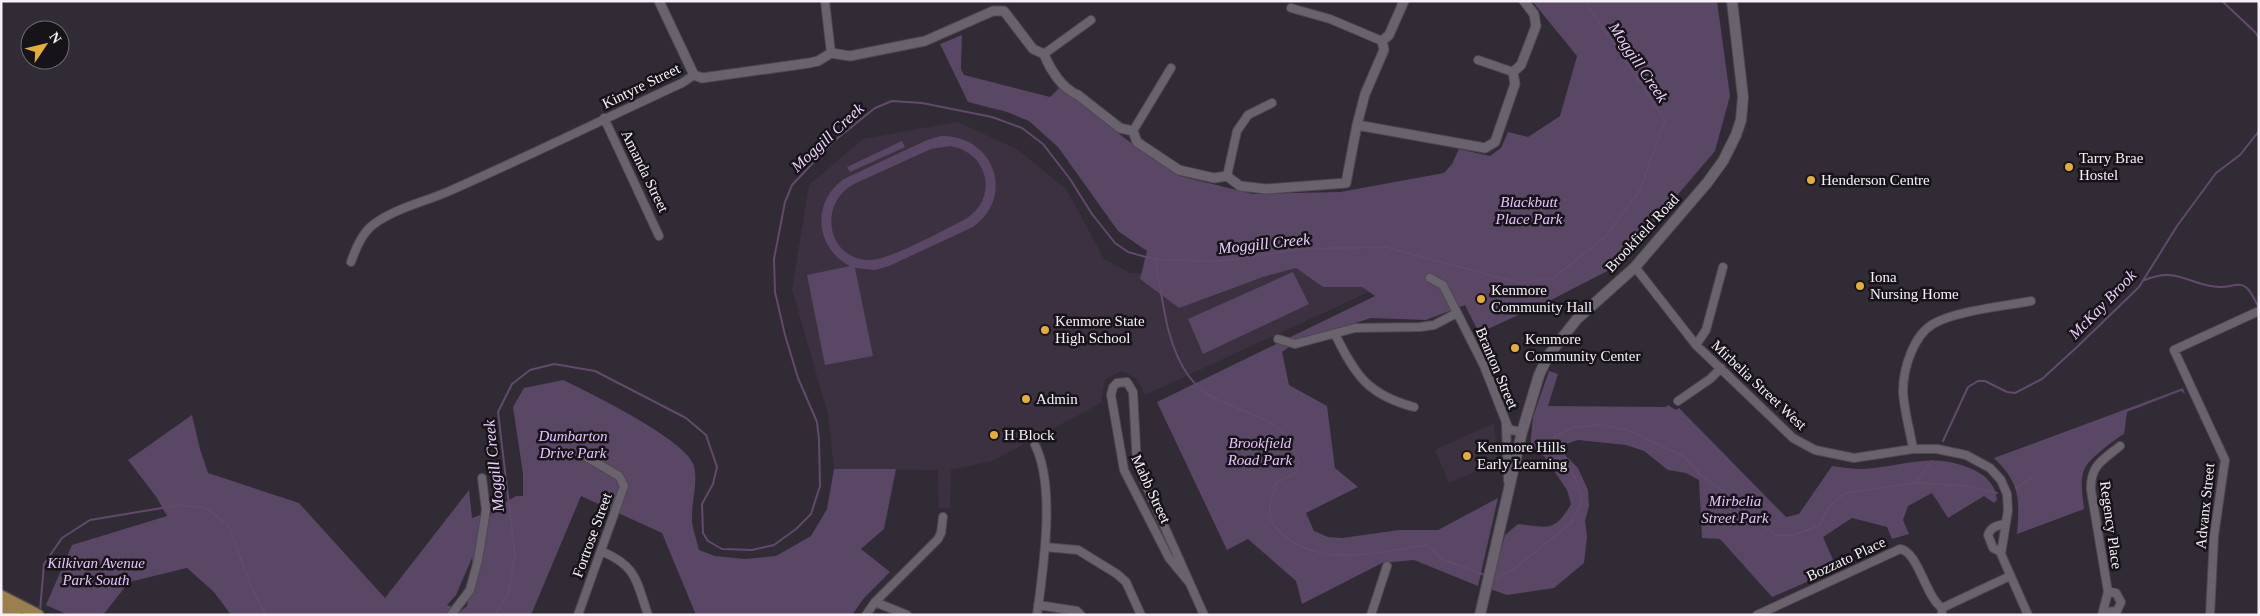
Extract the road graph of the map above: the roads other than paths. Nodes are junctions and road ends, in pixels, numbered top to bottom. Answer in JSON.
{"nodes":[{"id":1,"x":659,"y":1,"type":"edge"},
{"id":2,"x":825,"y":1,"type":"edge"},
{"id":3,"x":1404,"y":1,"type":"edge"},
{"id":4,"x":1524,"y":1,"type":"edge"},
{"id":5,"x":1732,"y":1,"type":"edge"},
{"id":6,"x":1291,"y":8,"type":"dead end"},
{"id":7,"x":1091,"y":20,"type":"dead end"},
{"id":8,"x":1382,"y":41,"type":"junction"},
{"id":9,"x":830,"y":52,"type":"junction"},
{"id":10,"x":1044,"y":54,"type":"junction"},
{"id":11,"x":1478,"y":60,"type":"dead end"},
{"id":12,"x":1171,"y":68,"type":"dead end"},
{"id":13,"x":1513,"y":72,"type":"junction"},
{"id":14,"x":694,"y":75,"type":"junction"},
{"id":15,"x":1272,"y":103,"type":"dead end"},
{"id":16,"x":604,"y":118,"type":"junction"},
{"id":17,"x":1357,"y":125,"type":"junction"},
{"id":18,"x":1133,"y":131,"type":"junction"},
{"id":19,"x":1227,"y":176,"type":"junction"},
{"id":20,"x":659,"y":236,"type":"dead end"},
{"id":21,"x":351,"y":262,"type":"dead end"},
{"id":22,"x":1635,"y":266,"type":"junction"},
{"id":23,"x":1723,"y":267,"type":"dead end"},
{"id":24,"x":1430,"y":278,"type":"dead end"},
{"id":25,"x":2031,"y":301,"type":"dead end"},
{"id":26,"x":2259,"y":311,"type":"edge"},
{"id":27,"x":1458,"y":313,"type":"junction"},
{"id":28,"x":1335,"y":334,"type":"junction"},
{"id":29,"x":1278,"y":338,"type":"dead end"},
{"id":30,"x":1696,"y":345,"type":"junction"},
{"id":31,"x":1721,"y":368,"type":"junction"},
{"id":32,"x":1678,"y":401,"type":"dead end"},
{"id":33,"x":1414,"y":407,"type":"dead end"},
{"id":34,"x":1506,"y":423,"type":"junction"},
{"id":35,"x":1522,"y":432,"type":"junction"},
{"id":36,"x":1035,"y":445,"type":"dead end"},
{"id":37,"x":2120,"y":446,"type":"dead end"},
{"id":38,"x":1913,"y":449,"type":"junction"},
{"id":39,"x":583,"y":455,"type":"dead end"},
{"id":40,"x":482,"y":478,"type":"dead end"},
{"id":41,"x":1509,"y":490,"type":"junction"},
{"id":42,"x":943,"y":517,"type":"dead end"},
{"id":43,"x":2004,"y":524,"type":"junction"},
{"id":44,"x":1045,"y":547,"type":"junction"},
{"id":45,"x":601,"y":551,"type":"junction"},
{"id":46,"x":2001,"y":552,"type":"junction"},
{"id":47,"x":1387,"y":566,"type":"dead end"},
{"id":48,"x":2010,"y":576,"type":"junction"},
{"id":49,"x":1188,"y":581,"type":"junction"},
{"id":50,"x":2108,"y":591,"type":"junction"},
{"id":51,"x":875,"y":602,"type":"junction"},
{"id":52,"x":4,"y":603,"type":"edge"},
{"id":53,"x":1038,"y":605,"type":"junction"},
{"id":54,"x":1942,"y":612,"type":"edge"},
{"id":55,"x":2103,"y":613,"type":"edge"},
{"id":56,"x":16,"y":615,"type":"edge"},
{"id":57,"x":38,"y":615,"type":"edge"},
{"id":58,"x":451,"y":615,"type":"edge"},
{"id":59,"x":578,"y":615,"type":"edge"},
{"id":60,"x":648,"y":615,"type":"edge"},
{"id":61,"x":866,"y":615,"type":"edge"},
{"id":62,"x":907,"y":615,"type":"edge"},
{"id":63,"x":1037,"y":615,"type":"edge"},
{"id":64,"x":1081,"y":615,"type":"edge"},
{"id":65,"x":1141,"y":615,"type":"edge"},
{"id":66,"x":1204,"y":615,"type":"edge"},
{"id":67,"x":1370,"y":615,"type":"edge"},
{"id":68,"x":1480,"y":615,"type":"edge"},
{"id":69,"x":1757,"y":615,"type":"edge"},
{"id":70,"x":2028,"y":615,"type":"edge"},
{"id":71,"x":2210,"y":615,"type":"edge"}],
"edges":[{"from":1,"to":14,"type":"street"},
{"from":2,"to":9,"type":"street"},
{"from":3,"to":8,"type":"street"},
{"from":4,"to":13,"type":"street"},
{"from":5,"to":22,"type":"main road","name":"Brookfield Road"},
{"from":6,"to":8,"type":"street"},
{"from":7,"to":10,"type":"street"},
{"from":8,"to":17,"type":"street"},
{"from":9,"to":10,"type":"street"},
{"from":9,"to":14,"type":"street","name":"Kintyre Street"},
{"from":10,"to":18,"type":"street"},
{"from":11,"to":13,"type":"street"},
{"from":12,"to":18,"type":"street"},
{"from":13,"to":17,"type":"street"},
{"from":14,"to":16,"type":"street","name":"Kintyre Street"},
{"from":15,"to":19,"type":"street"},
{"from":16,"to":20,"type":"street","name":"Amanda Street"},
{"from":16,"to":21,"type":"street","name":"Kintyre Street"},
{"from":17,"to":19,"type":"street"},
{"from":18,"to":19,"type":"street"},
{"from":22,"to":30,"type":"street","name":"Mirbelia Street West"},
{"from":22,"to":35,"type":"main road","name":"Brookfield Road"},
{"from":23,"to":30,"type":"street"},
{"from":24,"to":27,"type":"street","name":"Branton Street"},
{"from":25,"to":38,"type":"street"},
{"from":26,"to":71,"type":"street","name":"Advanx Street"},
{"from":27,"to":28,"type":"street"},
{"from":27,"to":34,"type":"street","name":"Branton Street"},
{"from":28,"to":29,"type":"street"},
{"from":28,"to":33,"type":"street"},
{"from":30,"to":31,"type":"street","name":"Mirbelia Street West"},
{"from":31,"to":32,"type":"street"},
{"from":31,"to":38,"type":"street","name":"Mirbelia Street West"},
{"from":34,"to":35,"type":"street","name":"Branton Street"},
{"from":34,"to":41,"type":"street","name":"Branton Street"},
{"from":35,"to":41,"type":"main road","name":"Brookfield Road"},
{"from":36,"to":44,"type":"street"},
{"from":37,"to":50,"type":"street","name":"Regency Place"},
{"from":38,"to":43,"type":"street","name":"Mirbelia Street West"},
{"from":39,"to":45,"type":"street","name":"Fortrose Street"},
{"from":40,"to":58,"type":"street"},
{"from":41,"to":68,"type":"main road","name":"Brookfield Road"},
{"from":42,"to":51,"type":"street"},
{"from":43,"to":46,"type":"street","name":"Mirbelia Street West"},
{"from":43,"to":46,"type":"street"},
{"from":44,"to":53,"type":"street"},
{"from":44,"to":65,"type":"street"},
{"from":45,"to":59,"type":"street","name":"Fortrose Street"},
{"from":45,"to":60,"type":"street"},
{"from":46,"to":48,"type":"street","name":"Mirbelia Street West"},
{"from":47,"to":67,"type":"street"},
{"from":48,"to":54,"type":"street"},
{"from":48,"to":70,"type":"street","name":"Mirbelia Street West"},
{"from":49,"to":49,"type":"street","name":"Mabb Street"},
{"from":49,"to":66,"type":"street","name":"Mabb Street"},
{"from":50,"to":55,"type":"street","name":"Regency Place"},
{"from":50,"to":55,"type":"street","name":"Regency Place"},
{"from":51,"to":61,"type":"street"},
{"from":51,"to":62,"type":"street"},
{"from":52,"to":56,"type":"main road"},
{"from":52,"to":57,"type":"main road"},
{"from":53,"to":63,"type":"street"},
{"from":53,"to":64,"type":"street"},
{"from":54,"to":69,"type":"street","name":"Bozzato Place"}]}
